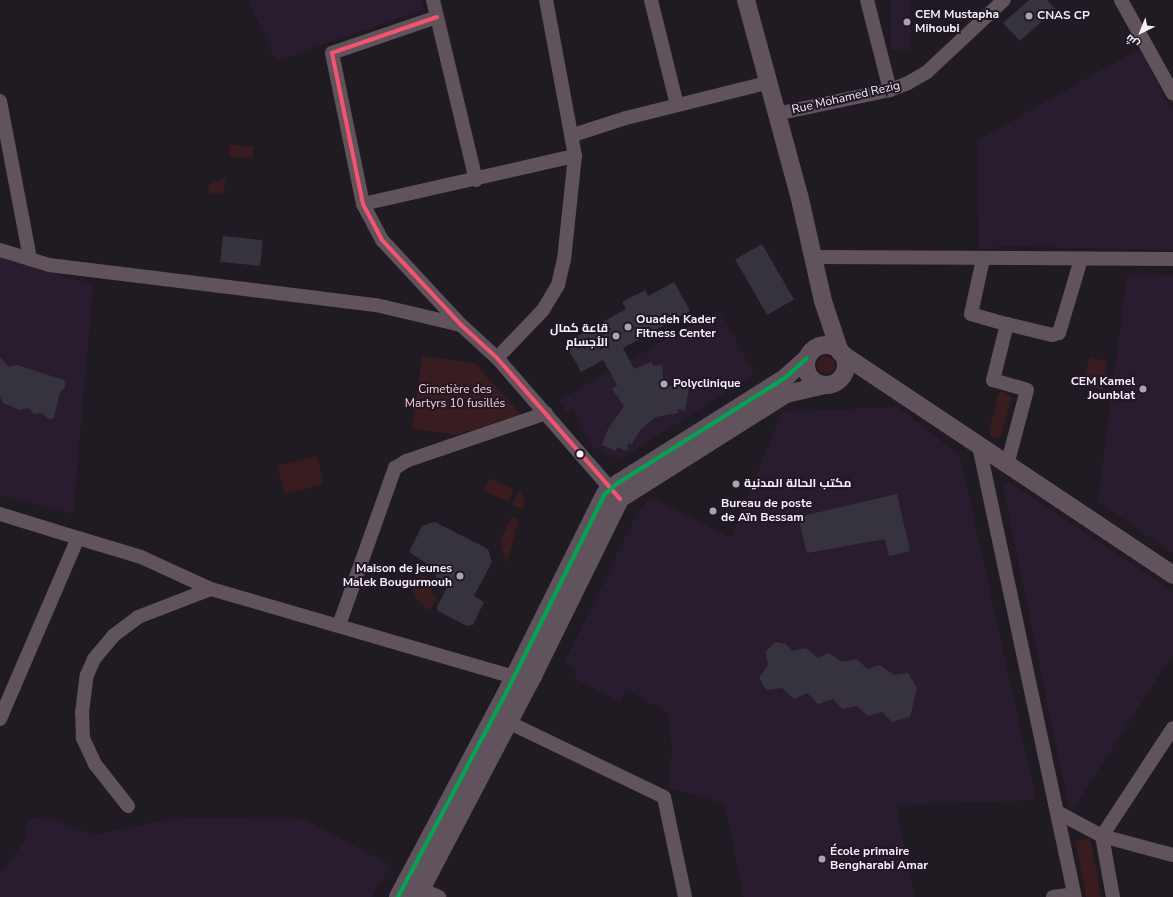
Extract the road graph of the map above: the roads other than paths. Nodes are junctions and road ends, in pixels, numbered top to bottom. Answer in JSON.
{"nodes":[{"id":1,"x":433,"y":0,"type":"edge"},
{"id":2,"x":546,"y":0,"type":"edge"},
{"id":3,"x":651,"y":0,"type":"edge"},
{"id":4,"x":746,"y":0,"type":"edge"},
{"id":5,"x":867,"y":0,"type":"edge"},
{"id":6,"x":1004,"y":0,"type":"edge"},
{"id":7,"x":1121,"y":0,"type":"edge"},
{"id":8,"x":437,"y":17,"type":"junction"},
{"id":9,"x":766,"y":83,"type":"junction"},
{"id":10,"x":890,"y":90,"type":"junction"},
{"id":11,"x":1173,"y":94,"type":"edge"},
{"id":12,"x":0,"y":101,"type":"edge"},
{"id":13,"x":677,"y":105,"type":"junction"},
{"id":14,"x":776,"y":114,"type":"junction"},
{"id":15,"x":573,"y":135,"type":"junction"},
{"id":16,"x":575,"y":156,"type":"junction"},
{"id":17,"x":476,"y":180,"type":"junction"},
{"id":18,"x":363,"y":204,"type":"junction"},
{"id":19,"x":0,"y":250,"type":"edge"},
{"id":20,"x":813,"y":258,"type":"junction"},
{"id":21,"x":983,"y":258,"type":"junction"},
{"id":22,"x":30,"y":259,"type":"junction"},
{"id":23,"x":1081,"y":259,"type":"junction"},
{"id":24,"x":1173,"y":259,"type":"edge"},
{"id":25,"x":823,"y":301,"type":"junction"},
{"id":26,"x":1007,"y":324,"type":"junction"},
{"id":27,"x":461,"y":325,"type":"junction"},
{"id":28,"x":841,"y":353,"type":"junction"},
{"id":29,"x":811,"y":354,"type":"junction"},
{"id":30,"x":496,"y":358,"type":"junction"},
{"id":31,"x":832,"y":382,"type":"junction"},
{"id":32,"x":883,"y":382,"type":"junction"},
{"id":33,"x":546,"y":413,"type":"junction"},
{"id":34,"x":979,"y":446,"type":"junction"},
{"id":35,"x":1007,"y":465,"type":"junction"},
{"id":36,"x":615,"y":494,"type":"junction"},
{"id":37,"x":0,"y":514,"type":"edge"},
{"id":38,"x":78,"y":538,"type":"junction"},
{"id":39,"x":1173,"y":575,"type":"edge"},
{"id":40,"x":211,"y":589,"type":"junction"},
{"id":41,"x":339,"y":625,"type":"junction"},
{"id":42,"x":514,"y":677,"type":"junction"},
{"id":43,"x":0,"y":719,"type":"edge"},
{"id":44,"x":508,"y":722,"type":"junction"},
{"id":45,"x":1173,"y":729,"type":"edge"},
{"id":46,"x":128,"y":806,"type":"dead end"},
{"id":47,"x":1058,"y":813,"type":"junction"},
{"id":48,"x":1102,"y":836,"type":"junction"},
{"id":49,"x":1173,"y":855,"type":"edge"},
{"id":50,"x":419,"y":893,"type":"edge"},
{"id":51,"x":1075,"y":895,"type":"edge"},
{"id":52,"x":398,"y":897,"type":"edge"},
{"id":53,"x":439,"y":897,"type":"edge"},
{"id":54,"x":685,"y":897,"type":"edge"},
{"id":55,"x":1053,"y":897,"type":"edge"},
{"id":56,"x":1113,"y":897,"type":"edge"}],
"edges":[{"from":1,"to":8,"type":"street"},
{"from":2,"to":15,"type":"street"},
{"from":3,"to":13,"type":"street"},
{"from":4,"to":9,"type":"main road"},
{"from":5,"to":10,"type":"street"},
{"from":6,"to":10,"type":"street","name":"Rue Mohamed Rezig"},
{"from":7,"to":11,"type":"street"},
{"from":8,"to":17,"type":"street"},
{"from":8,"to":18,"type":"street"},
{"from":9,"to":13,"type":"street"},
{"from":9,"to":14,"type":"main road"},
{"from":10,"to":14,"type":"street","name":"Rue Mohamed Rezig"},
{"from":12,"to":22,"type":"street"},
{"from":13,"to":15,"type":"street"},
{"from":14,"to":20,"type":"main road"},
{"from":15,"to":16,"type":"street"},
{"from":16,"to":17,"type":"street"},
{"from":16,"to":30,"type":"street"},
{"from":17,"to":18,"type":"street"},
{"from":18,"to":27,"type":"street"},
{"from":19,"to":22,"type":"street"},
{"from":20,"to":21,"type":"street"},
{"from":20,"to":25,"type":"main road"},
{"from":21,"to":23,"type":"street"},
{"from":21,"to":26,"type":"street"},
{"from":22,"to":27,"type":"street"},
{"from":23,"to":24,"type":"street"},
{"from":23,"to":26,"type":"street"},
{"from":25,"to":28,"type":"main road"},
{"from":25,"to":29,"type":"main road"},
{"from":26,"to":35,"type":"street"},
{"from":27,"to":30,"type":"street"},
{"from":28,"to":29,"type":"main road"},
{"from":28,"to":31,"type":"main road"},
{"from":28,"to":32,"type":"main road"},
{"from":29,"to":31,"type":"main road"},
{"from":29,"to":36,"type":"main road"},
{"from":30,"to":33,"type":"street"},
{"from":31,"to":32,"type":"main road"},
{"from":31,"to":36,"type":"main road"},
{"from":32,"to":34,"type":"main road"},
{"from":33,"to":36,"type":"street"},
{"from":33,"to":41,"type":"street"},
{"from":34,"to":35,"type":"main road"},
{"from":34,"to":47,"type":"street"},
{"from":35,"to":39,"type":"main road"},
{"from":36,"to":42,"type":"main road"},
{"from":36,"to":44,"type":"main road"},
{"from":37,"to":38,"type":"street"},
{"from":38,"to":40,"type":"street"},
{"from":38,"to":43,"type":"street"},
{"from":40,"to":41,"type":"street"},
{"from":40,"to":46,"type":"street"},
{"from":41,"to":42,"type":"street"},
{"from":42,"to":52,"type":"main road"},
{"from":44,"to":50,"type":"main road"},
{"from":44,"to":54,"type":"street"},
{"from":45,"to":48,"type":"street"},
{"from":47,"to":48,"type":"street"},
{"from":47,"to":51,"type":"street"},
{"from":48,"to":49,"type":"street"},
{"from":48,"to":56,"type":"street"},
{"from":50,"to":53,"type":"street"},
{"from":51,"to":55,"type":"street"}]}
